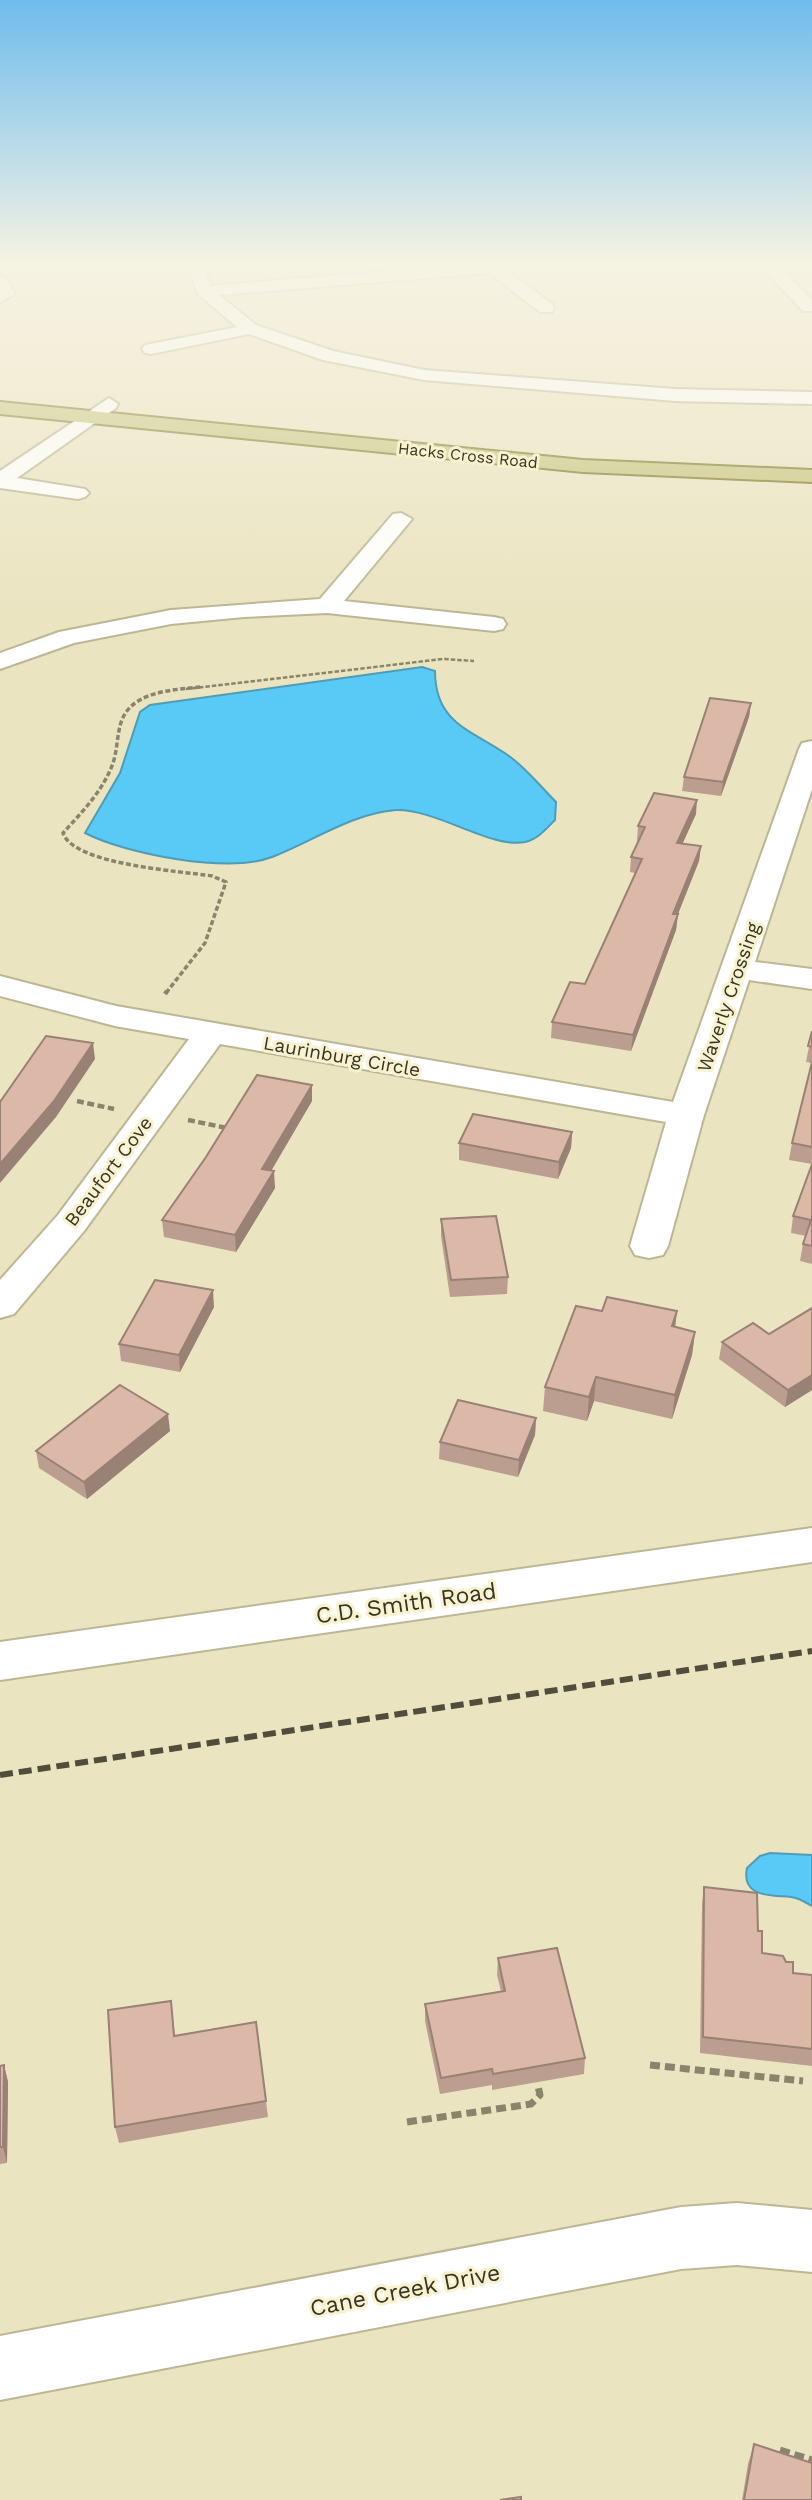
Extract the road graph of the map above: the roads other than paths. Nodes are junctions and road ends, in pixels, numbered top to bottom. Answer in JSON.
{"nodes":[{"id":1,"x":470,"y":379,"type":"edge"},
{"id":2,"x":0,"y":393,"type":"edge"},
{"id":3,"x":812,"y":398,"type":"edge"},
{"id":4,"x":109,"y":404,"type":"junction"},
{"id":5,"x":0,"y":408,"type":"edge"},
{"id":6,"x":89,"y":418,"type":"junction"},
{"id":7,"x":812,"y":459,"type":"edge"},
{"id":8,"x":812,"y":476,"type":"edge"},
{"id":9,"x":0,"y":481,"type":"edge"},
{"id":10,"x":78,"y":493,"type":"dead end"},
{"id":11,"x":401,"y":519,"type":"dead end"},
{"id":12,"x":327,"y":606,"type":"junction"},
{"id":13,"x":494,"y":624,"type":"dead end"},
{"id":14,"x":0,"y":662,"type":"edge"},
{"id":15,"x":810,"y":757,"type":"edge"},
{"id":16,"x":739,"y":969,"type":"junction"},
{"id":17,"x":812,"y":979,"type":"edge"},
{"id":18,"x":0,"y":986,"type":"edge"},
{"id":19,"x":211,"y":1033,"type":"junction"},
{"id":20,"x":686,"y":1115,"type":"junction"},
{"id":21,"x":649,"y":1246,"type":"dead end"},
{"id":22,"x":0,"y":1305,"type":"edge"},
{"id":23,"x":812,"y":1545,"type":"edge"},
{"id":24,"x":0,"y":1661,"type":"edge"},
{"id":25,"x":812,"y":2241,"type":"edge"},
{"id":26,"x":0,"y":2368,"type":"edge"}],
"edges":[{"from":1,"to":3,"type":"street"},
{"from":2,"to":4,"type":"main road","name":"Hacks Cross Road"},
{"from":4,"to":6,"type":"street"},
{"from":4,"to":7,"type":"main road","name":"Hacks Cross Road"},
{"from":5,"to":6,"type":"main road","name":"Hacks Cross Road"},
{"from":6,"to":8,"type":"main road","name":"Hacks Cross Road"},
{"from":6,"to":9,"type":"street"},
{"from":9,"to":10,"type":"street"},
{"from":11,"to":12,"type":"street"},
{"from":12,"to":13,"type":"street"},
{"from":12,"to":14,"type":"street"},
{"from":15,"to":16,"type":"street","name":"Waverly Crossing"},
{"from":16,"to":17,"type":"street"},
{"from":16,"to":20,"type":"street","name":"Waverly Crossing"},
{"from":18,"to":19,"type":"street","name":"Laurinburg Circle"},
{"from":19,"to":20,"type":"street","name":"Laurinburg Circle"},
{"from":19,"to":22,"type":"street","name":"Beaufort Cove"},
{"from":20,"to":21,"type":"street","name":"Waverly Crossing"},
{"from":23,"to":24,"type":"street","name":"C.D. Smith Road"},
{"from":25,"to":26,"type":"street","name":"Cane Creek Drive"}]}
